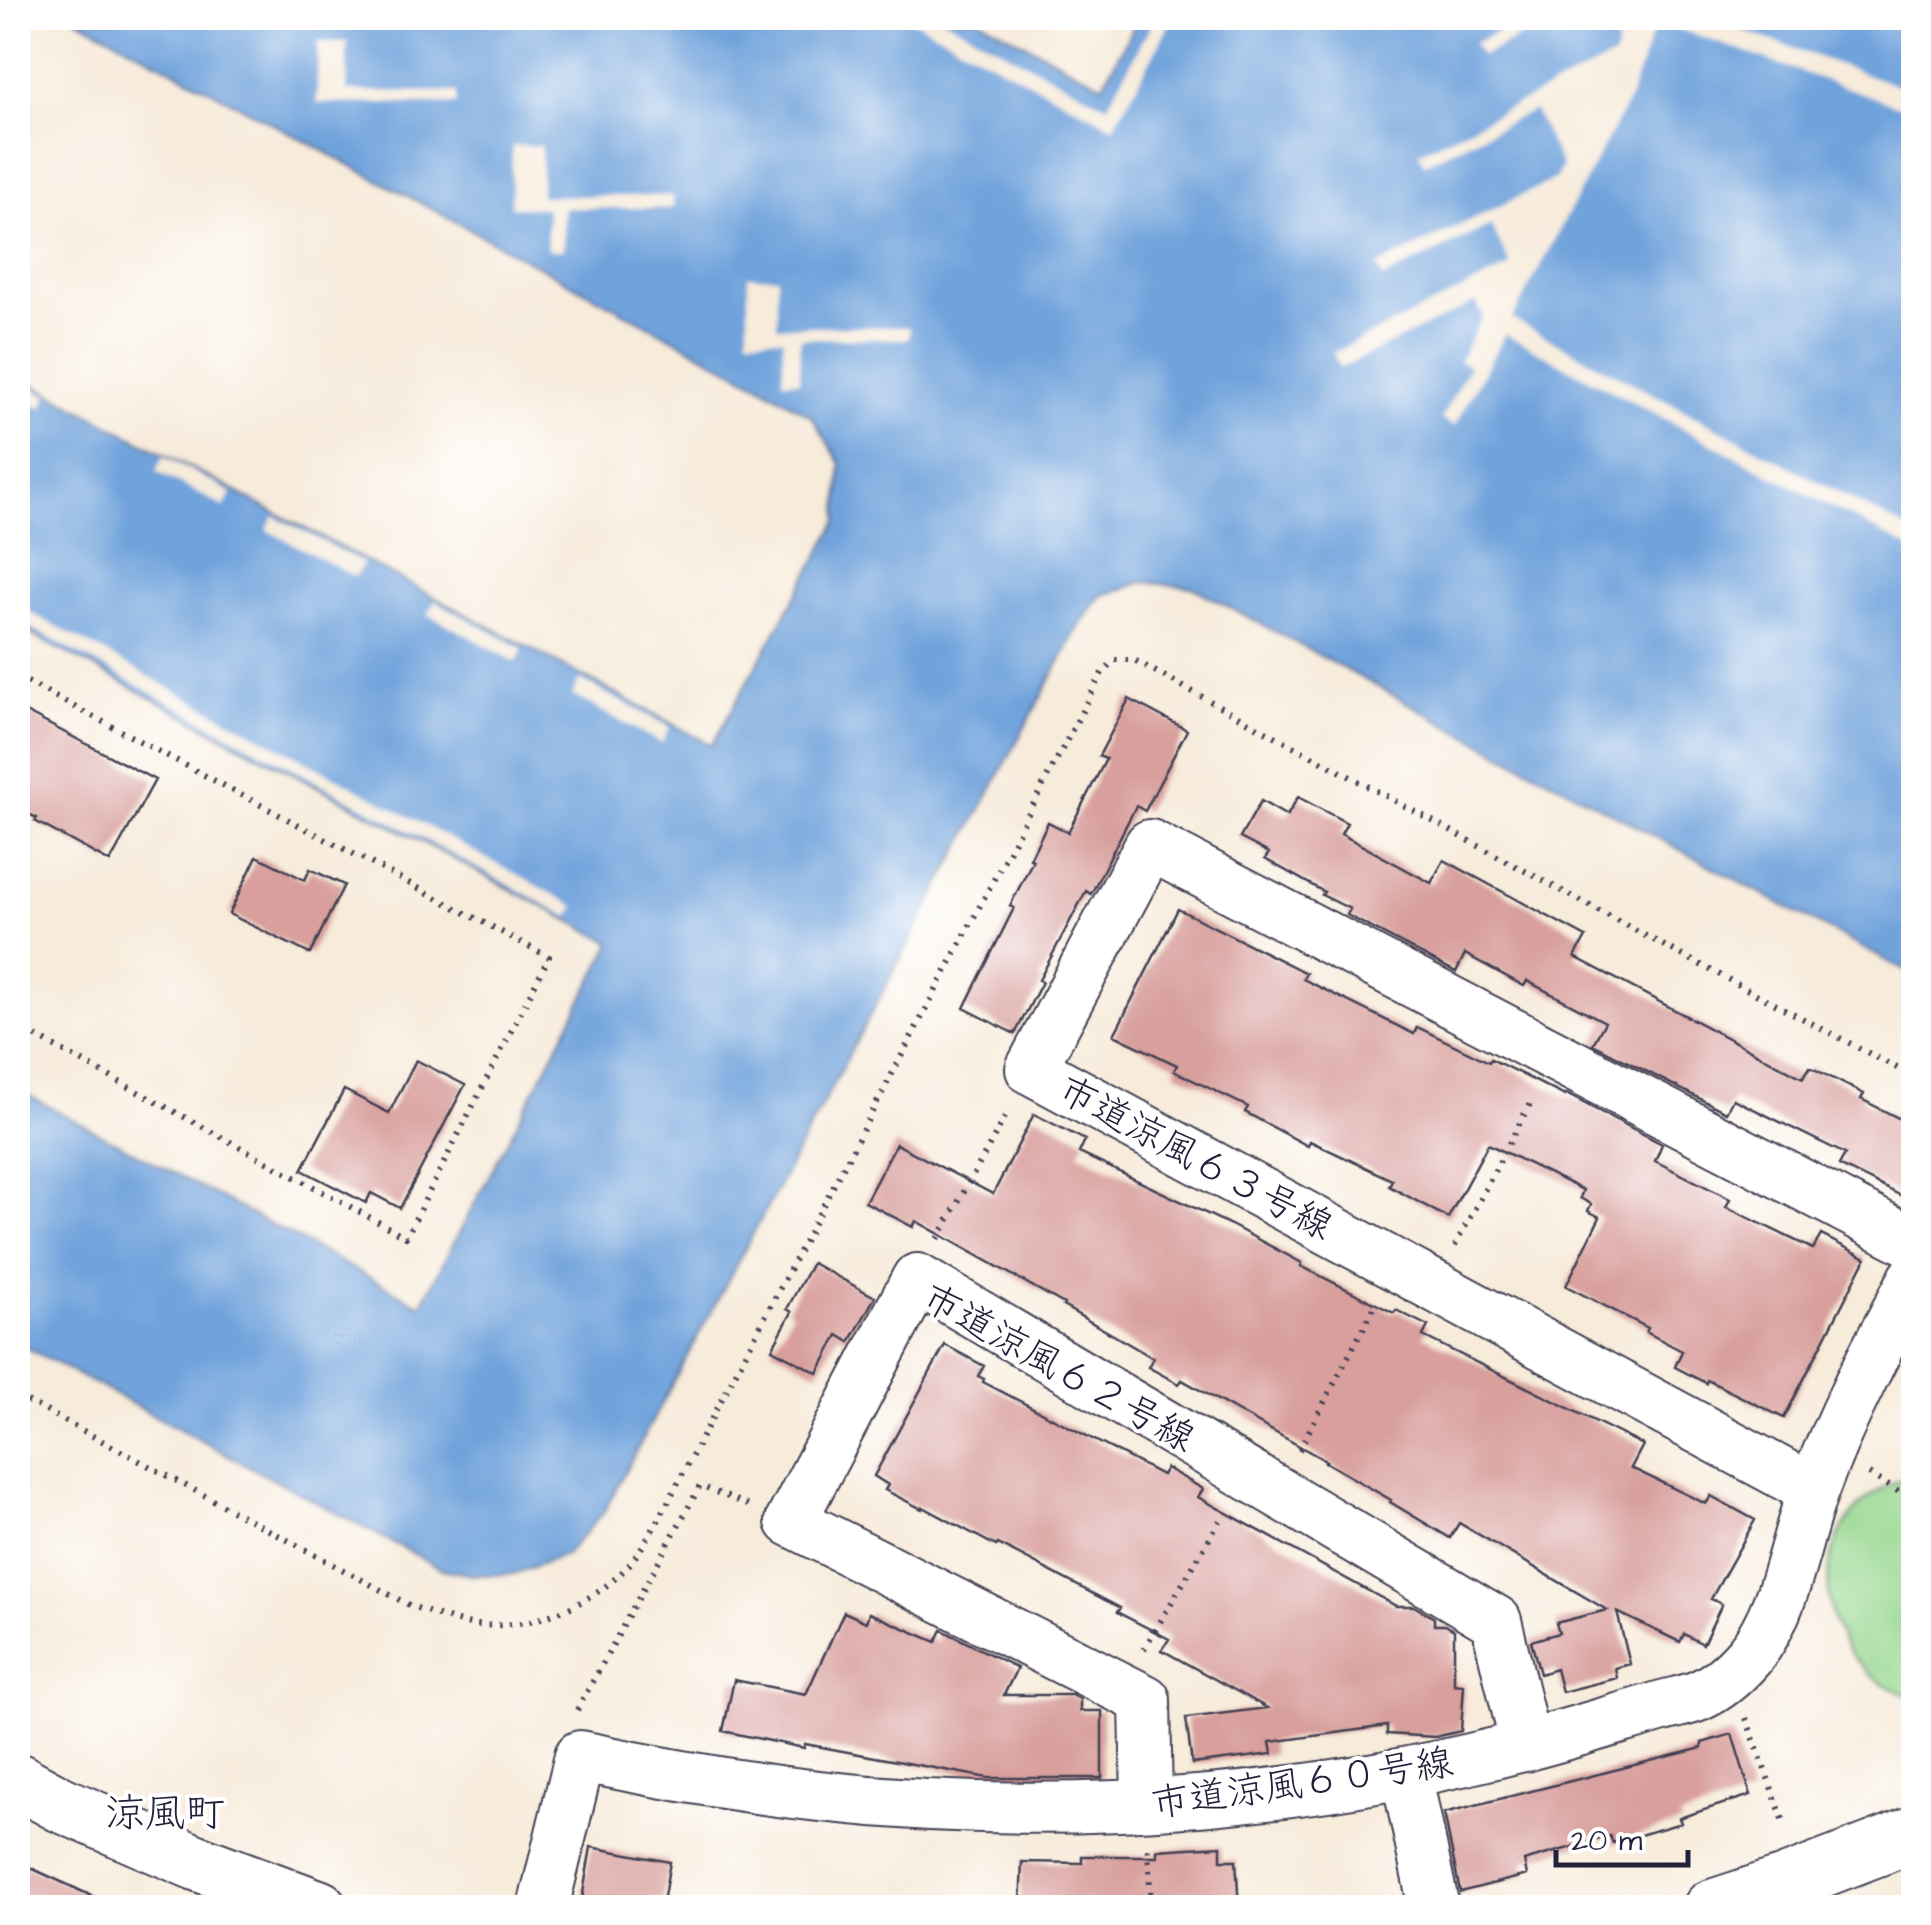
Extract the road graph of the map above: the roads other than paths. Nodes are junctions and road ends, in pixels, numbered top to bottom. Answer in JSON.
{"nodes":[{"id":1,"x":1914,"y":1244,"type":"edge"},
{"id":2,"x":1914,"y":1279,"type":"edge"},
{"id":3,"x":1813,"y":1490,"type":"junction"},
{"id":4,"x":1526,"y":1746,"type":"junction"},
{"id":5,"x":1406,"y":1772,"type":"junction"},
{"id":6,"x":18,"y":1781,"type":"edge"},
{"id":7,"x":1147,"y":1804,"type":"junction"},
{"id":8,"x":1914,"y":1834,"type":"edge"},
{"id":9,"x":319,"y":1908,"type":"edge"},
{"id":10,"x":543,"y":1908,"type":"edge"},
{"id":11,"x":1434,"y":1908,"type":"edge"},
{"id":12,"x":1711,"y":1908,"type":"edge"}],
"edges":[{"from":1,"to":3,"type":"street","name":"市道涼風６３号線"},
{"from":2,"to":3,"type":"street","name":"市道涼風６０号線"},
{"from":3,"to":4,"type":"street","name":"市道涼風６０号線"},
{"from":4,"to":5,"type":"street","name":"市道涼風６０号線"},
{"from":4,"to":7,"type":"street","name":"市道涼風６２号線"},
{"from":5,"to":7,"type":"street","name":"市道涼風６０号線"},
{"from":5,"to":11,"type":"street"},
{"from":6,"to":9,"type":"street"},
{"from":7,"to":10,"type":"street","name":"市道涼風６０号線"},
{"from":8,"to":12,"type":"street"}]}
